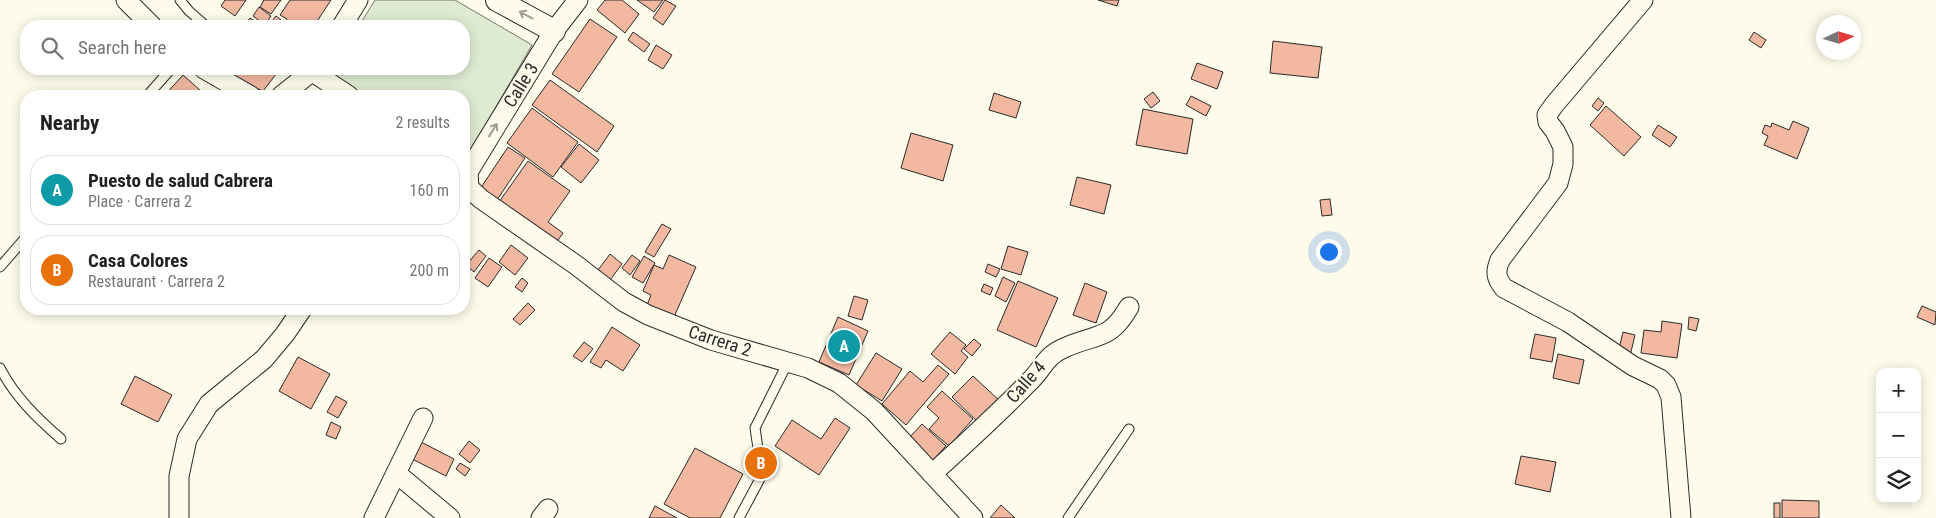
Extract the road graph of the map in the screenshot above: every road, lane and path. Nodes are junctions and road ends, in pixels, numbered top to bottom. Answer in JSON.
{"nodes":[{"id":1,"x":126,"y":0,"type":"edge"},
{"id":2,"x":180,"y":0,"type":"edge"},
{"id":3,"x":358,"y":0,"type":"edge"},
{"id":4,"x":497,"y":0,"type":"edge"},
{"id":5,"x":578,"y":0,"type":"edge"},
{"id":6,"x":1643,"y":0,"type":"edge"},
{"id":7,"x":146,"y":20,"type":"edge"},
{"id":8,"x":199,"y":20,"type":"edge"},
{"id":9,"x":346,"y":20,"type":"edge"},
{"id":10,"x":554,"y":31,"type":"junction"},
{"id":11,"x":166,"y":75,"type":"edge"},
{"id":12,"x":220,"y":75,"type":"edge"},
{"id":13,"x":308,"y":75,"type":"edge"},
{"id":14,"x":321,"y":75,"type":"edge"},
{"id":15,"x":152,"y":90,"type":"edge"},
{"id":16,"x":242,"y":90,"type":"edge"},
{"id":17,"x":289,"y":90,"type":"edge"},
{"id":18,"x":341,"y":90,"type":"edge"},
{"id":19,"x":470,"y":165,"type":"edge"},
{"id":20,"x":470,"y":188,"type":"edge"},
{"id":21,"x":20,"y":244,"type":"edge"},
{"id":22,"x":0,"y":267,"type":"edge"},
{"id":23,"x":1130,"y":307,"type":"dead end"},
{"id":24,"x":298,"y":315,"type":"edge"},
{"id":25,"x":788,"y":362,"type":"junction"},
{"id":26,"x":0,"y":368,"type":"edge"},
{"id":27,"x":423,"y":418,"type":"dead end"},
{"id":28,"x":1129,"y":429,"type":"dead end"},
{"id":29,"x":61,"y":439,"type":"dead end"},
{"id":30,"x":396,"y":473,"type":"junction"},
{"id":31,"x":932,"y":474,"type":"junction"},
{"id":32,"x":180,"y":518,"type":"edge"},
{"id":33,"x":374,"y":518,"type":"edge"},
{"id":34,"x":450,"y":518,"type":"edge"},
{"id":35,"x":740,"y":518,"type":"edge"},
{"id":36,"x":973,"y":518,"type":"edge"},
{"id":37,"x":1068,"y":518,"type":"edge"},
{"id":38,"x":1682,"y":518,"type":"edge"}],
"edges":[{"from":1,"to":7,"type":"street"},
{"from":2,"to":8,"type":"lane"},
{"from":3,"to":9,"type":"street"},
{"from":10,"to":4,"type":"street","one_way":true},
{"from":5,"to":10,"type":"street","name":"Calle 3"},
{"from":6,"to":38,"type":"street"},
{"from":19,"to":10,"type":"street","name":"Calle 3","one_way":true},
{"from":11,"to":15,"type":"lane"},
{"from":12,"to":16,"type":"street"},
{"from":13,"to":17,"type":"street"},
{"from":14,"to":18,"type":"street"},
{"from":20,"to":25,"type":"street","name":"Carrera 2"},
{"from":21,"to":22,"type":"lane"},
{"from":23,"to":31,"type":"street","name":"Calle 4"},
{"from":24,"to":32,"type":"street"},
{"from":25,"to":31,"type":"street","name":"Carrera 2"},
{"from":25,"to":35,"type":"lane"},
{"from":26,"to":29,"type":"lane"},
{"from":27,"to":30,"type":"street"},
{"from":28,"to":37,"type":"lane"},
{"from":30,"to":33,"type":"street"},
{"from":30,"to":34,"type":"street"},
{"from":31,"to":36,"type":"street","name":"Carrera 2"}]}
